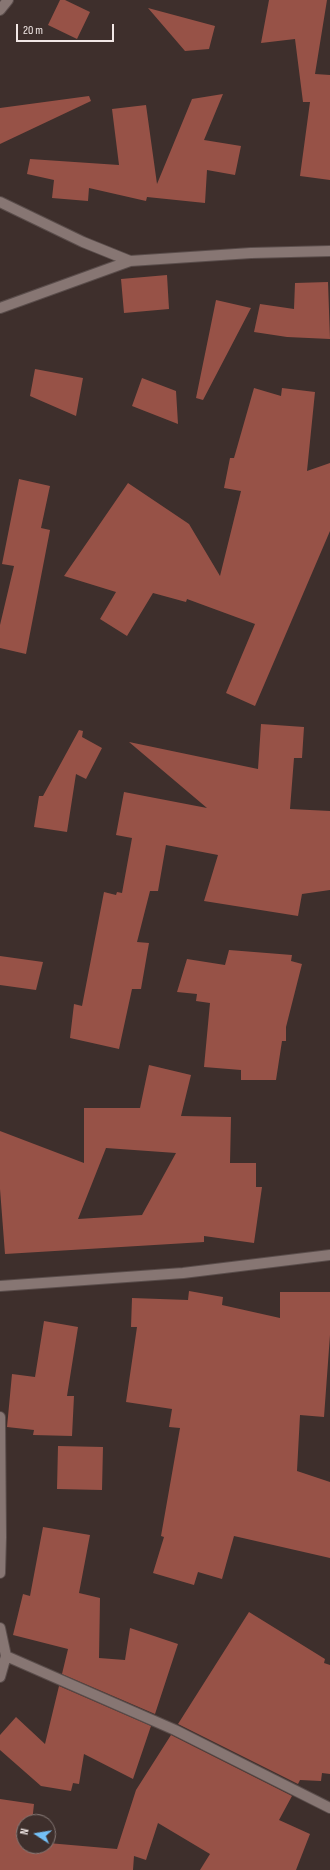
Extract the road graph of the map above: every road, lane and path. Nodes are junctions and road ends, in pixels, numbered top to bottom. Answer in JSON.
{"nodes":[{"id":1,"x":8,"y":0,"type":"edge"},
{"id":2,"x":0,"y":10,"type":"edge"},
{"id":3,"x":0,"y":202,"type":"edge"},
{"id":4,"x":330,"y":251,"type":"edge"},
{"id":5,"x":130,"y":261,"type":"junction"},
{"id":6,"x":0,"y":308,"type":"edge"},
{"id":7,"x":330,"y":1255,"type":"edge"},
{"id":8,"x":0,"y":1286,"type":"edge"},
{"id":9,"x":0,"y":1417,"type":"edge"},
{"id":10,"x":0,"y":1573,"type":"edge"},
{"id":11,"x":0,"y":1628,"type":"edge"},
{"id":12,"x":6,"y":1656,"type":"junction"},
{"id":13,"x":0,"y":1677,"type":"edge"},
{"id":14,"x":330,"y":1808,"type":"edge"}],
"edges":[{"from":1,"to":2,"type":"street"},
{"from":3,"to":5,"type":"street"},
{"from":4,"to":5,"type":"street"},
{"from":5,"to":6,"type":"street"},
{"from":7,"to":8,"type":"street"},
{"from":9,"to":10,"type":"street"},
{"from":11,"to":12,"type":"street"},
{"from":12,"to":13,"type":"street"},
{"from":12,"to":14,"type":"street"}]}
